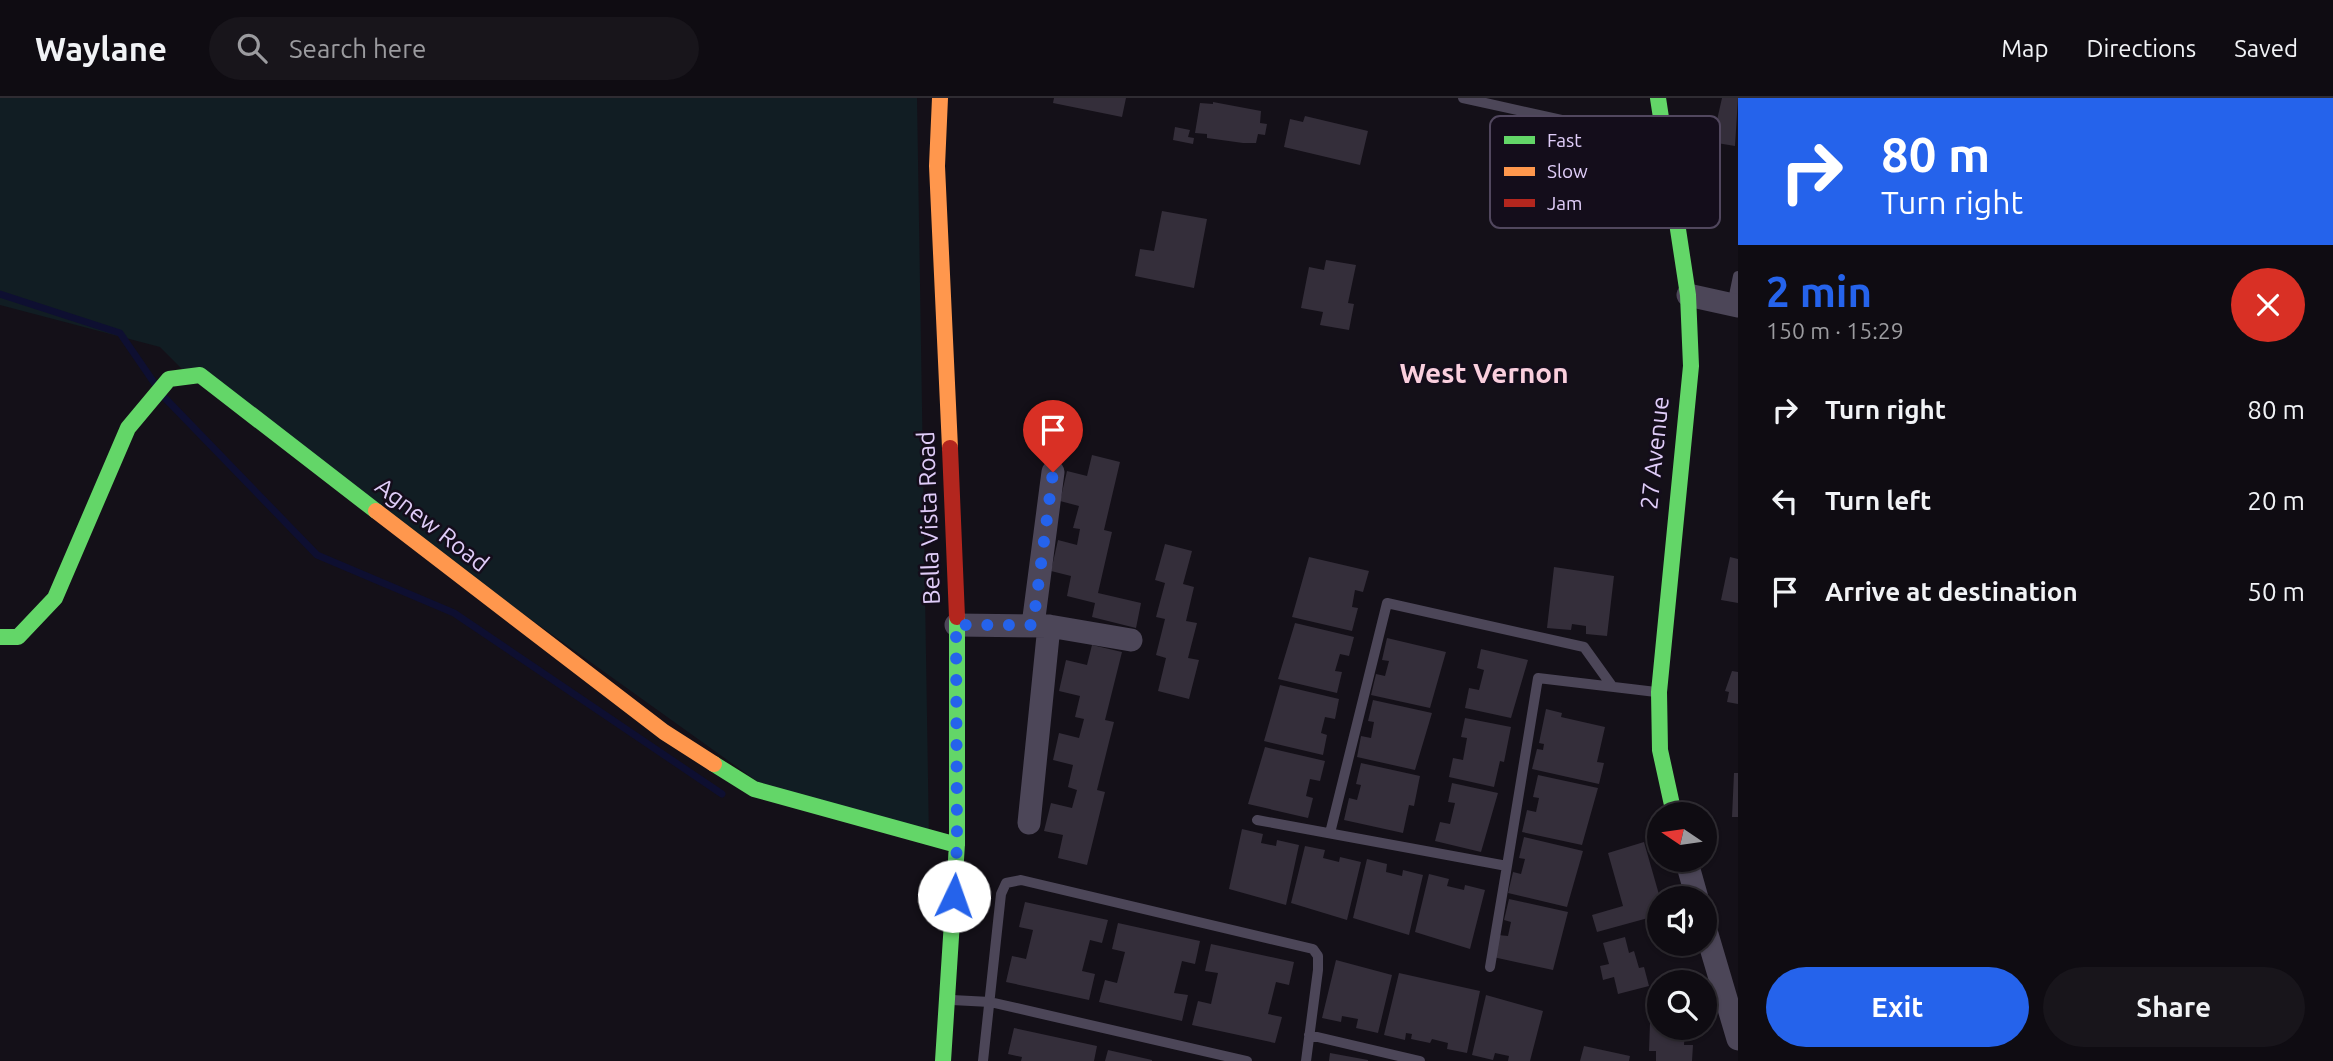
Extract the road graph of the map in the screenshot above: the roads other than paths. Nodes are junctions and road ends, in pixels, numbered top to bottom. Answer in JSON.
{"nodes":[{"id":1,"x":940,"y":98,"type":"edge"},
{"id":2,"x":1463,"y":98,"type":"edge"},
{"id":3,"x":1658,"y":98,"type":"edge"},
{"id":4,"x":1544,"y":116,"type":"edge"},
{"id":5,"x":1660,"y":116,"type":"edge"},
{"id":6,"x":1677,"y":228,"type":"edge"},
{"id":7,"x":1738,"y":276,"type":"edge"},
{"id":8,"x":1688,"y":295,"type":"junction"},
{"id":9,"x":1735,"y":306,"type":"edge"},
{"id":10,"x":1053,"y":472,"type":"dead end"},
{"id":11,"x":956,"y":625,"type":"junction"},
{"id":12,"x":1041,"y":626,"type":"junction"},
{"id":13,"x":0,"y":637,"type":"edge"},
{"id":14,"x":1131,"y":640,"type":"dead end"},
{"id":15,"x":1612,"y":686,"type":"junction"},
{"id":16,"x":1658,"y":692,"type":"junction"},
{"id":17,"x":1671,"y":802,"type":"edge"},
{"id":18,"x":1257,"y":820,"type":"dead end"},
{"id":19,"x":1029,"y":823,"type":"dead end"},
{"id":20,"x":1330,"y":833,"type":"junction"},
{"id":21,"x":957,"y":845,"type":"junction"},
{"id":22,"x":1507,"y":866,"type":"junction"},
{"id":23,"x":1713,"y":956,"type":"edge"},
{"id":24,"x":1490,"y":967,"type":"dead end"},
{"id":25,"x":948,"y":999,"type":"junction"},
{"id":26,"x":990,"y":1002,"type":"junction"},
{"id":27,"x":1309,"y":1035,"type":"junction"},
{"id":28,"x":1738,"y":1039,"type":"edge"},
{"id":29,"x":943,"y":1061,"type":"edge"},
{"id":30,"x":983,"y":1061,"type":"edge"},
{"id":31,"x":1247,"y":1061,"type":"edge"},
{"id":32,"x":1306,"y":1061,"type":"edge"},
{"id":33,"x":1420,"y":1061,"type":"edge"}],
"edges":[{"from":1,"to":11,"type":"street","name":"Bella Vista Road"},
{"from":2,"to":4,"type":"lane"},
{"from":3,"to":5,"type":"street","name":"27 Avenue"},
{"from":6,"to":8,"type":"street","name":"27 Avenue"},
{"from":7,"to":9,"type":"lane"},
{"from":8,"to":9,"type":"street"},
{"from":8,"to":16,"type":"street","name":"27 Avenue"},
{"from":10,"to":12,"type":"street"},
{"from":11,"to":12,"type":"street"},
{"from":11,"to":21,"type":"street","name":"Bella Vista Road"},
{"from":12,"to":14,"type":"street"},
{"from":12,"to":19,"type":"street"},
{"from":13,"to":21,"type":"street","name":"Agnew Road"},
{"from":15,"to":16,"type":"lane"},
{"from":15,"to":20,"type":"lane"},
{"from":15,"to":22,"type":"lane"},
{"from":16,"to":17,"type":"street","name":"27 Avenue"},
{"from":18,"to":20,"type":"lane"},
{"from":20,"to":22,"type":"lane"},
{"from":21,"to":25,"type":"street","name":"Bella Vista Road"},
{"from":22,"to":24,"type":"lane"},
{"from":23,"to":28,"type":"street"},
{"from":25,"to":26,"type":"lane"},
{"from":25,"to":29,"type":"street","name":"Bella Vista Road"},
{"from":26,"to":27,"type":"lane"},
{"from":26,"to":30,"type":"lane"},
{"from":26,"to":31,"type":"lane"},
{"from":27,"to":32,"type":"lane"},
{"from":27,"to":33,"type":"lane"}]}
